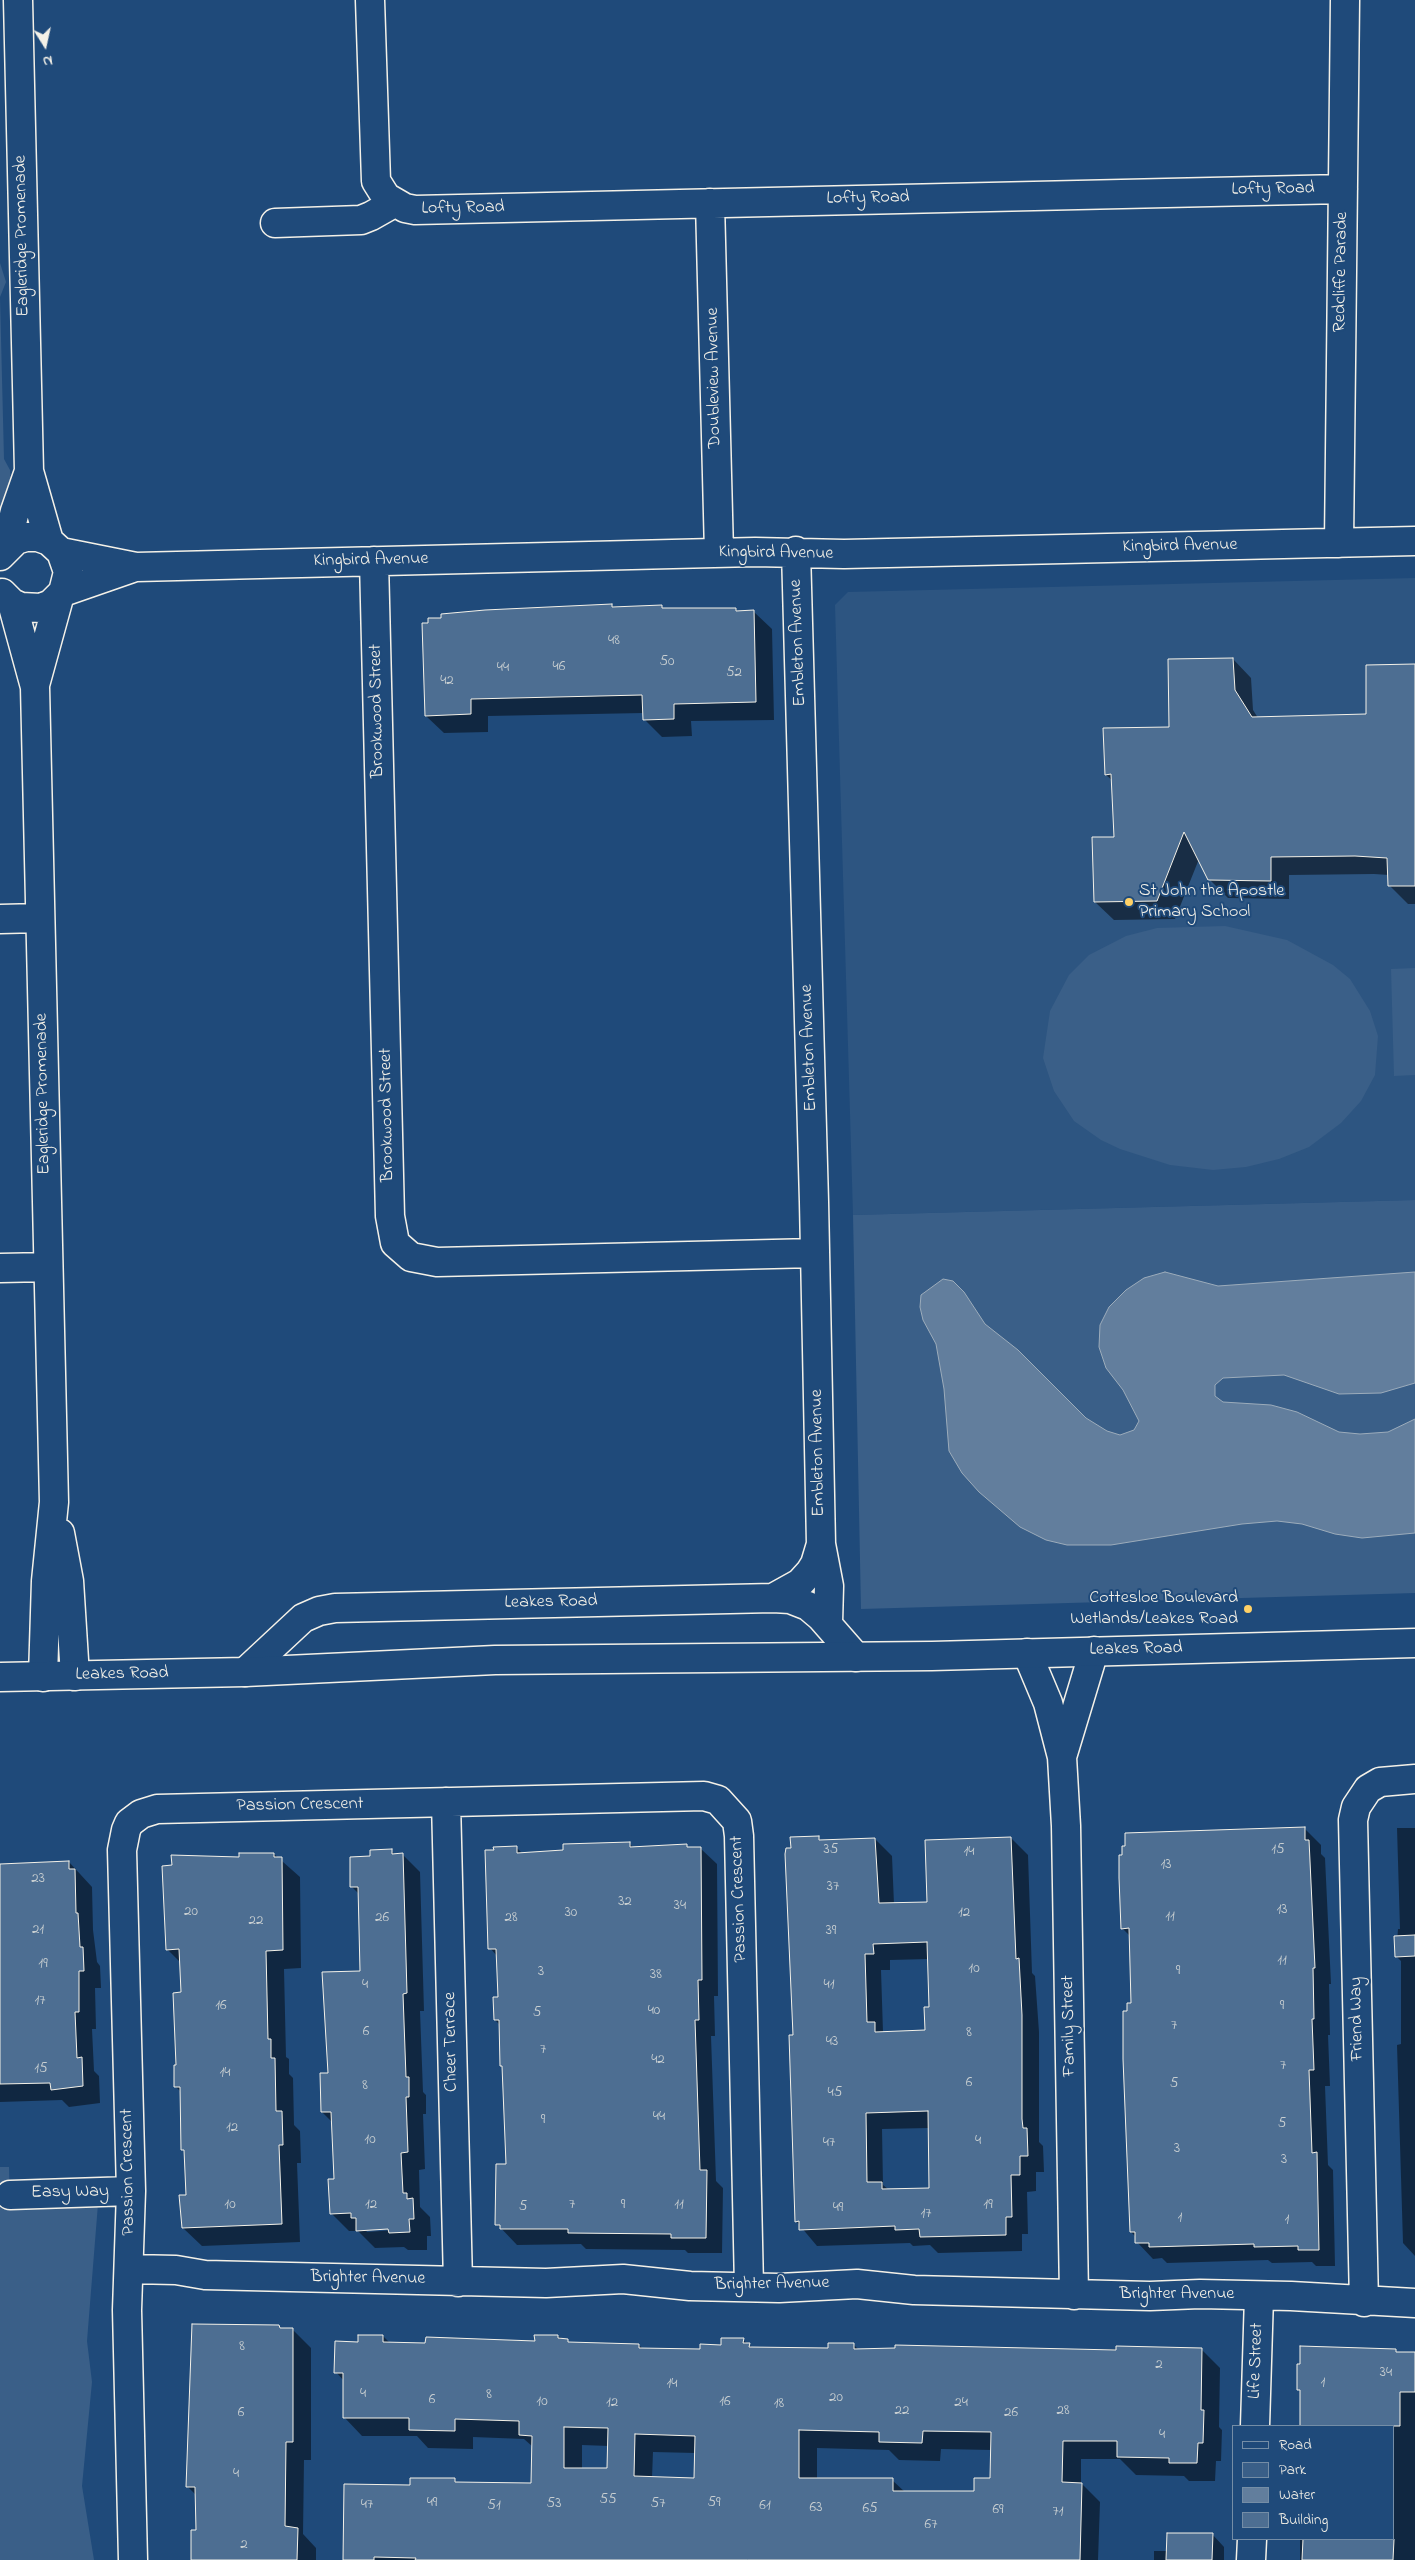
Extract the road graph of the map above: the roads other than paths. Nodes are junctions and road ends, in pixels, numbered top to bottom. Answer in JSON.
{"nodes":[{"id":1,"x":18,"y":0,"type":"edge"},
{"id":2,"x":370,"y":0,"type":"edge"},
{"id":3,"x":1345,"y":0,"type":"edge"},
{"id":4,"x":1343,"y":189,"type":"junction"},
{"id":5,"x":394,"y":203,"type":"junction"},
{"id":6,"x":710,"y":203,"type":"junction"},
{"id":7,"x":275,"y":223,"type":"dead end"},
{"id":8,"x":12,"y":229,"type":"edge"},
{"id":9,"x":29,"y":471,"type":"junction"},
{"id":10,"x":1415,"y":541,"type":"edge"},
{"id":11,"x":1339,"y":543,"type":"junction"},
{"id":12,"x":55,"y":546,"type":"junction"},
{"id":13,"x":796,"y":551,"type":"junction"},
{"id":14,"x":2,"y":553,"type":"edge"},
{"id":15,"x":719,"y":553,"type":"junction"},
{"id":16,"x":374,"y":561,"type":"junction"},
{"id":17,"x":136,"y":567,"type":"junction"},
{"id":18,"x":61,"y":595,"type":"junction"},
{"id":19,"x":4,"y":596,"type":"edge"},
{"id":20,"x":35,"y":686,"type":"junction"},
{"id":21,"x":40,"y":918,"type":"junction"},
{"id":22,"x":0,"y":919,"type":"edge"},
{"id":23,"x":815,"y":1253,"type":"junction"},
{"id":24,"x":48,"y":1267,"type":"junction"},
{"id":25,"x":0,"y":1268,"type":"edge"},
{"id":26,"x":54,"y":1502,"type":"junction"},
{"id":27,"x":821,"y":1544,"type":"junction"},
{"id":28,"x":773,"y":1598,"type":"junction"},
{"id":29,"x":828,"y":1623,"type":"junction"},
{"id":30,"x":1415,"y":1643,"type":"edge"},
{"id":31,"x":1094,"y":1650,"type":"junction"},
{"id":32,"x":1027,"y":1653,"type":"junction"},
{"id":33,"x":856,"y":1657,"type":"junction"},
{"id":34,"x":245,"y":1672,"type":"junction"},
{"id":35,"x":75,"y":1676,"type":"junction"},
{"id":36,"x":0,"y":1677,"type":"edge"},
{"id":37,"x":43,"y":1677,"type":"junction"},
{"id":38,"x":1062,"y":1757,"type":"junction"},
{"id":39,"x":1415,"y":1779,"type":"edge"},
{"id":40,"x":446,"y":1802,"type":"junction"},
{"id":41,"x":131,"y":2192,"type":"junction"},
{"id":42,"x":10,"y":2194,"type":"dead end"},
{"id":43,"x":130,"y":2268,"type":"junction"},
{"id":44,"x":458,"y":2282,"type":"junction"},
{"id":45,"x":749,"y":2287,"type":"junction"},
{"id":46,"x":1074,"y":2295,"type":"junction"},
{"id":47,"x":1259,"y":2296,"type":"junction"},
{"id":48,"x":1364,"y":2302,"type":"junction"},
{"id":49,"x":1415,"y":2303,"type":"edge"},
{"id":50,"x":1255,"y":2425,"type":"edge"},
{"id":51,"x":1252,"y":2540,"type":"edge"},
{"id":52,"x":133,"y":2560,"type":"edge"},
{"id":53,"x":1252,"y":2560,"type":"edge"}],
"edges":[{"from":1,"to":8,"type":"street","name":"Eagleridge Promenade"},
{"from":2,"to":5,"type":"street"},
{"from":3,"to":4,"type":"street","name":"Redcliffe Parade"},
{"from":4,"to":6,"type":"street","name":"Lofty Road"},
{"from":4,"to":11,"type":"street","name":"Redcliffe Parade"},
{"from":5,"to":6,"type":"street","name":"Lofty Road"},
{"from":5,"to":7,"type":"street"},
{"from":6,"to":15,"type":"street","name":"Doubleview Avenue"},
{"from":8,"to":9,"type":"street","name":"Eagleridge Promenade"},
{"from":9,"to":12,"type":"street","name":"Eagleridge Promenade"},
{"from":9,"to":14,"type":"street","name":"Eagleridge Promenade"},
{"from":10,"to":11,"type":"street","name":"Kingbird Avenue"},
{"from":11,"to":13,"type":"street","name":"Kingbird Avenue"},
{"from":12,"to":14,"type":"street","name":"Kingbird Avenue"},
{"from":12,"to":17,"type":"street","name":"Kingbird Avenue"},
{"from":12,"to":18,"type":"street","name":"Eagleridge Promenade"},
{"from":13,"to":15,"type":"street","name":"Kingbird Avenue"},
{"from":13,"to":23,"type":"street","name":"Embleton Avenue"},
{"from":15,"to":16,"type":"street","name":"Kingbird Avenue"},
{"from":16,"to":17,"type":"street","name":"Kingbird Avenue"},
{"from":16,"to":23,"type":"street","name":"Brookwood Street"},
{"from":17,"to":18,"type":"street","name":"Kingbird Avenue"},
{"from":18,"to":19,"type":"street","name":"Kingbird Avenue"},
{"from":18,"to":20,"type":"street","name":"Eagleridge Promenade"},
{"from":19,"to":20,"type":"street","name":"Eagleridge Promenade"},
{"from":20,"to":21,"type":"street","name":"Eagleridge Promenade"},
{"from":21,"to":22,"type":"street"},
{"from":21,"to":24,"type":"street","name":"Eagleridge Promenade"},
{"from":23,"to":27,"type":"street","name":"Embleton Avenue"},
{"from":24,"to":25,"type":"street"},
{"from":24,"to":26,"type":"street","name":"Eagleridge Promenade"},
{"from":26,"to":35,"type":"street","name":"Eagleridge Promenade"},
{"from":26,"to":37,"type":"street","name":"Eagleridge Promenade"},
{"from":27,"to":28,"type":"street","name":"Embleton Avenue"},
{"from":27,"to":29,"type":"street","name":"Embleton Avenue"},
{"from":28,"to":29,"type":"street","name":"Leakes Road"},
{"from":28,"to":34,"type":"street","name":"Leakes Road"},
{"from":29,"to":33,"type":"street","name":"Leakes Road"},
{"from":30,"to":31,"type":"street","name":"Leakes Road"},
{"from":31,"to":32,"type":"street","name":"Leakes Road"},
{"from":31,"to":38,"type":"street","name":"Family Street"},
{"from":32,"to":33,"type":"street","name":"Leakes Road"},
{"from":32,"to":38,"type":"street","name":"Family Street"},
{"from":33,"to":34,"type":"street","name":"Leakes Road"},
{"from":34,"to":35,"type":"street","name":"Leakes Road"},
{"from":35,"to":37,"type":"street","name":"Leakes Road"},
{"from":36,"to":37,"type":"street","name":"Leakes Road"},
{"from":38,"to":46,"type":"street","name":"Family Street"},
{"from":39,"to":48,"type":"street","name":"Friend Way"},
{"from":40,"to":41,"type":"street","name":"Passion Crescent"},
{"from":40,"to":44,"type":"street","name":"Cheer Terrace"},
{"from":40,"to":45,"type":"street","name":"Passion Crescent"},
{"from":41,"to":42,"type":"street","name":"Easy Way"},
{"from":41,"to":43,"type":"street","name":"Passion Crescent"},
{"from":43,"to":44,"type":"street","name":"Brighter Avenue"},
{"from":43,"to":52,"type":"street","name":"Passion Crescent"},
{"from":44,"to":45,"type":"street","name":"Brighter Avenue"},
{"from":45,"to":46,"type":"street","name":"Brighter Avenue"},
{"from":46,"to":47,"type":"street","name":"Brighter Avenue"},
{"from":47,"to":48,"type":"street","name":"Brighter Avenue"},
{"from":47,"to":50,"type":"street","name":"Life Street"},
{"from":48,"to":49,"type":"street","name":"Brighter Avenue"},
{"from":51,"to":53,"type":"street"}]}
